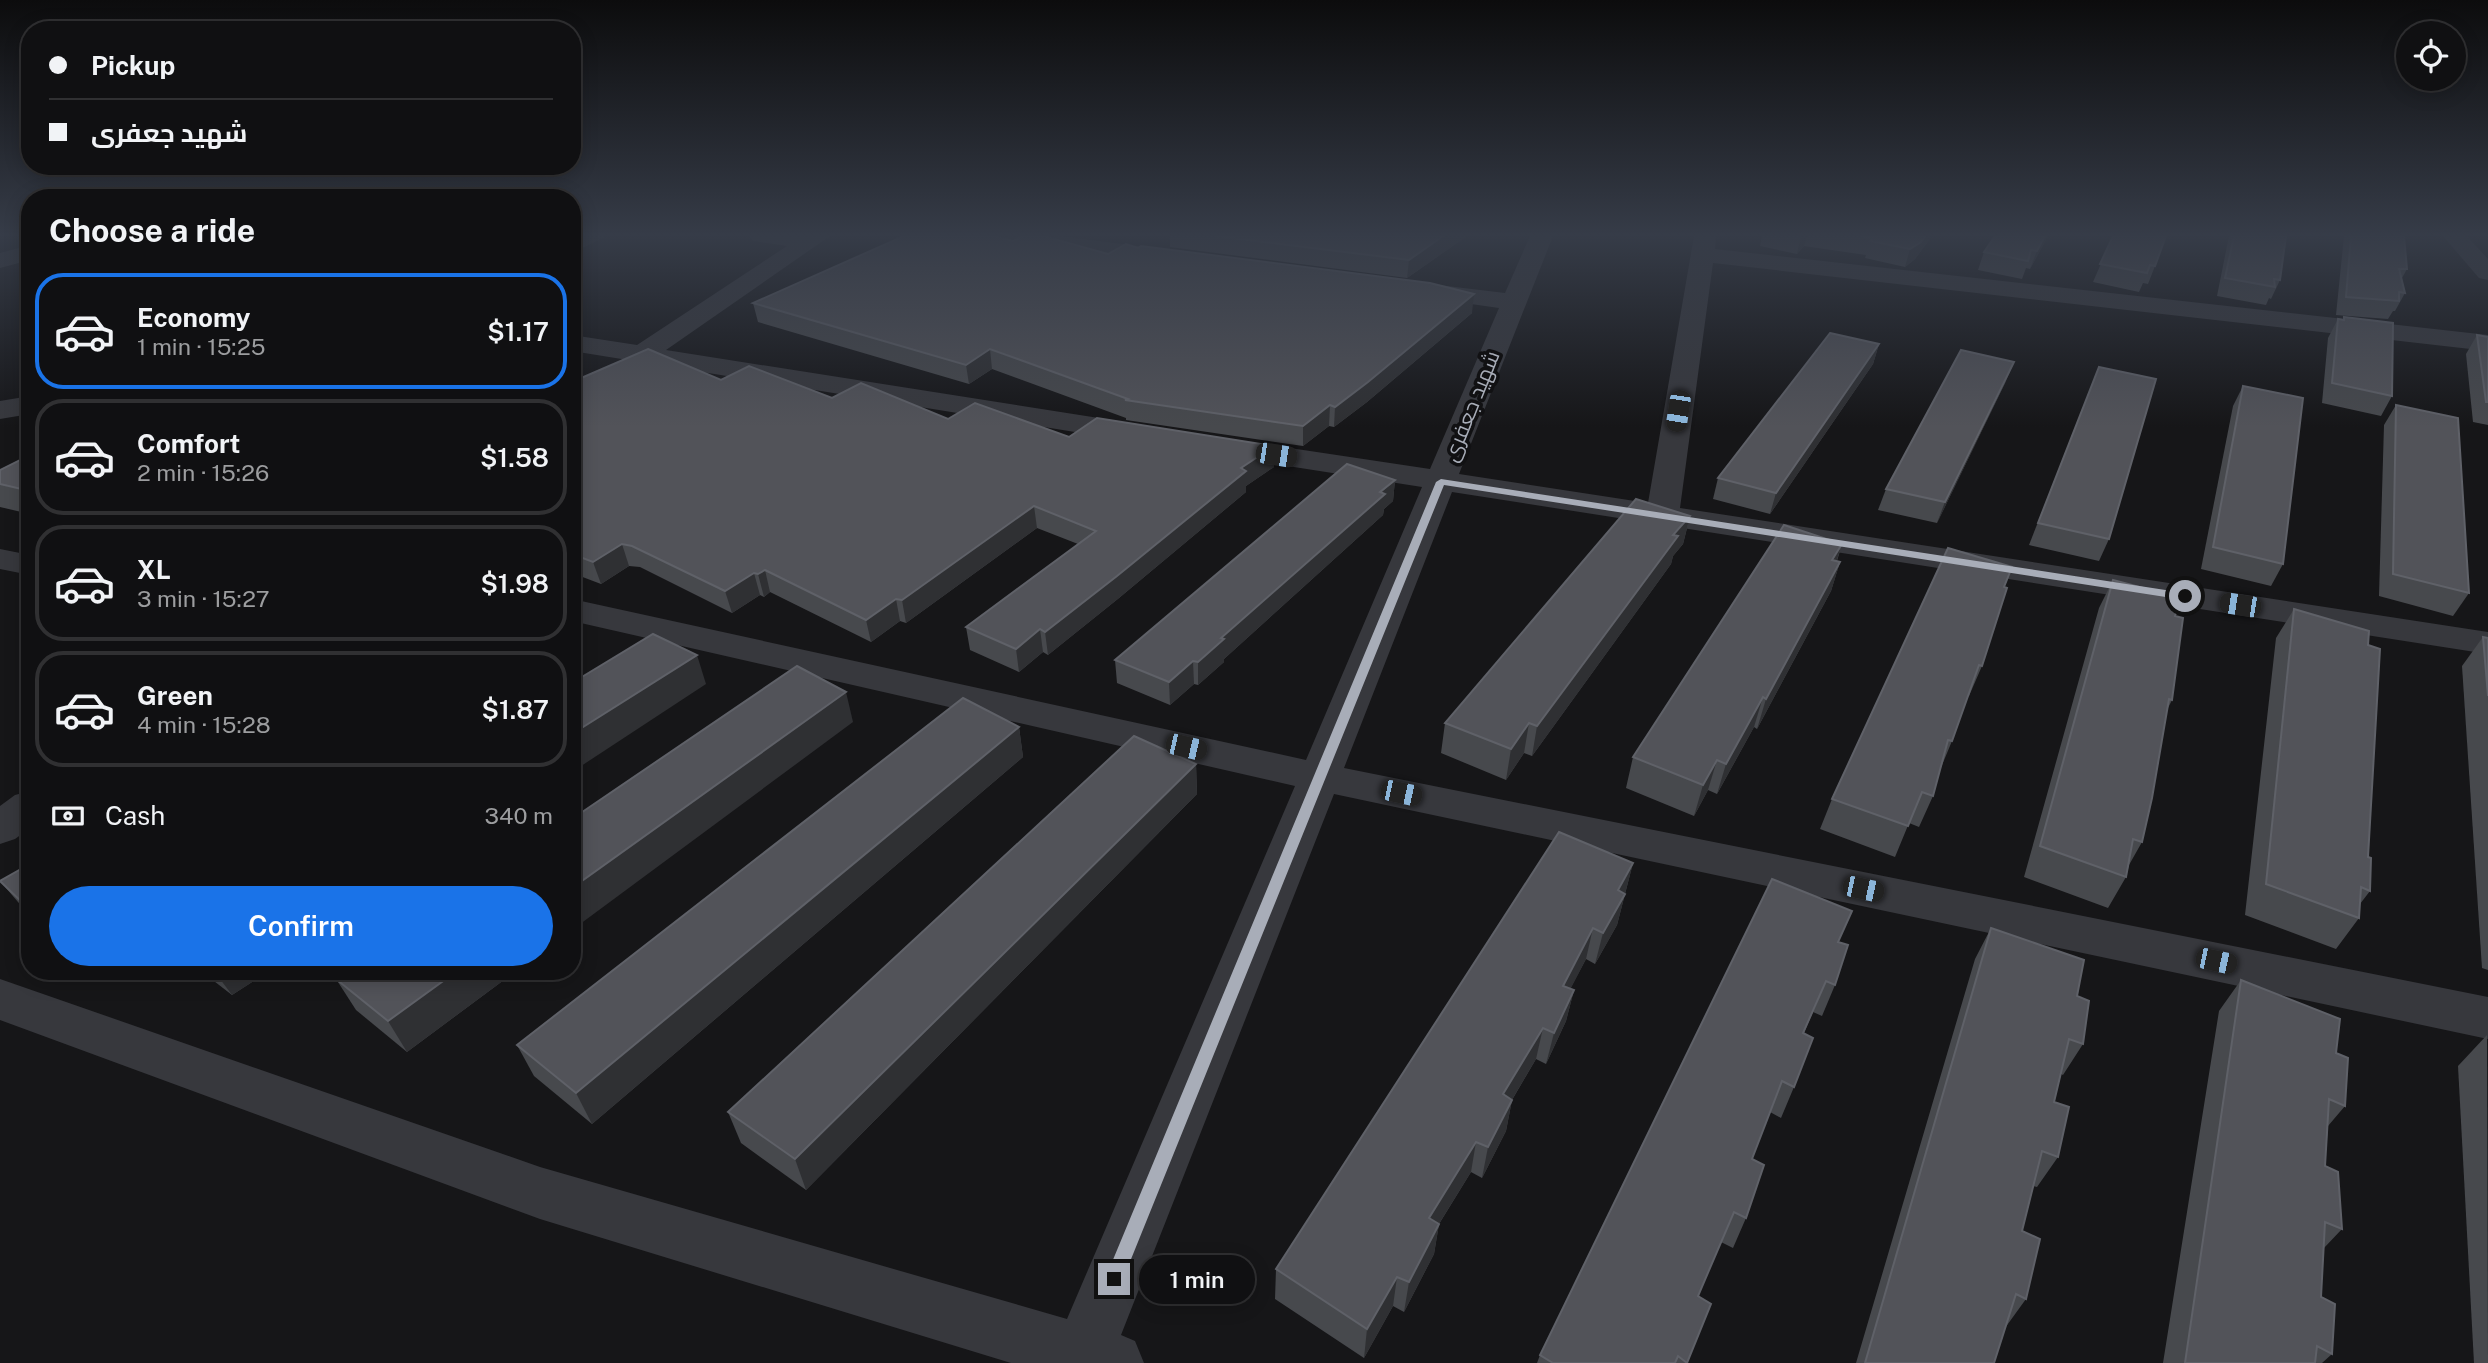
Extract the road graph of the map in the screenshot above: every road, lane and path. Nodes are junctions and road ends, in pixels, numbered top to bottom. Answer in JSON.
{"nodes":[{"id":1,"x":723,"y":300,"type":"edge"},
{"id":2,"x":1495,"y":300,"type":"edge"},
{"id":3,"x":1696,"y":300,"type":"edge"},
{"id":4,"x":2136,"y":300,"type":"edge"},
{"id":5,"x":1514,"y":302,"type":"joint"},
{"id":6,"x":581,"y":344,"type":"edge"},
{"id":7,"x":2488,"y":344,"type":"edge"},
{"id":8,"x":642,"y":354,"type":"junction"},
{"id":9,"x":21,"y":406,"type":"edge"},
{"id":10,"x":0,"y":410,"type":"edge"},
{"id":11,"x":1441,"y":482,"type":"junction"},
{"id":12,"x":1662,"y":516,"type":"junction"},
{"id":13,"x":0,"y":559,"type":"edge"},
{"id":14,"x":21,"y":563,"type":"edge"},
{"id":15,"x":581,"y":613,"type":"edge"},
{"id":16,"x":2488,"y":643,"type":"edge"},
{"id":17,"x":1320,"y":777,"type":"junction"},
{"id":18,"x":21,"y":813,"type":"edge"},
{"id":19,"x":0,"y":828,"type":"edge"},
{"id":20,"x":0,"y":999,"type":"edge"},
{"id":21,"x":2488,"y":1018,"type":"edge"},
{"id":22,"x":1098,"y":1359,"type":"edge"}],
"edges":[{"from":1,"to":8,"type":"street"},
{"from":2,"to":5,"type":"street"},
{"from":3,"to":12,"type":"street"},
{"from":4,"to":7,"type":"street"},
{"from":5,"to":11,"type":"street","name":"شهید جعفری"},
{"from":6,"to":8,"type":"street"},
{"from":8,"to":11,"type":"street"},
{"from":9,"to":10,"type":"street"},
{"from":11,"to":12,"type":"street"},
{"from":11,"to":17,"type":"street","name":"شهید جعفری"},
{"from":12,"to":16,"type":"street"},
{"from":13,"to":14,"type":"street"},
{"from":15,"to":17,"type":"street"},
{"from":17,"to":21,"type":"street"},
{"from":17,"to":22,"type":"street","name":"شهید جعفری"},
{"from":18,"to":19,"type":"street"},
{"from":20,"to":22,"type":"street"}]}
